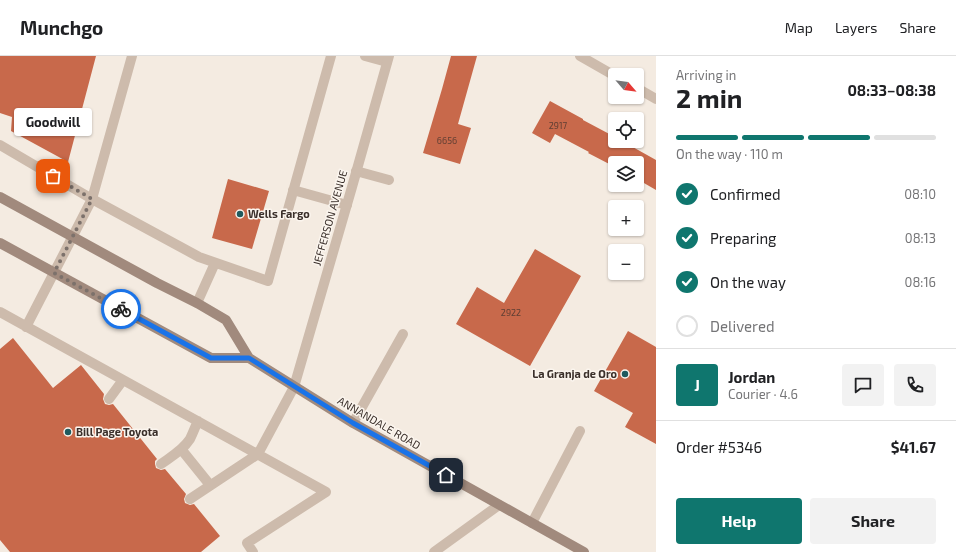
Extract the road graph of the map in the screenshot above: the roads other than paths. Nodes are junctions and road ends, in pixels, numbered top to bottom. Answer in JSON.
{"nodes":[{"id":1,"x":132,"y":56,"type":"edge"},
{"id":2,"x":331,"y":56,"type":"edge"},
{"id":3,"x":365,"y":56,"type":"edge"},
{"id":4,"x":580,"y":56,"type":"edge"},
{"id":5,"x":388,"y":59,"type":"edge"},
{"id":6,"x":608,"y":72,"type":"edge"},
{"id":7,"x":644,"y":92,"type":"edge"},
{"id":8,"x":656,"y":99,"type":"edge"},
{"id":9,"x":0,"y":145,"type":"edge"},
{"id":10,"x":356,"y":171,"type":"junction"},
{"id":11,"x":389,"y":180,"type":"dead end"},
{"id":12,"x":293,"y":190,"type":"junction"},
{"id":13,"x":0,"y":197,"type":"edge"},
{"id":14,"x":92,"y":199,"type":"junction"},
{"id":15,"x":347,"y":205,"type":"junction"},
{"id":16,"x":73,"y":236,"type":"junction"},
{"id":17,"x":0,"y":243,"type":"edge"},
{"id":18,"x":215,"y":263,"type":"junction"},
{"id":19,"x":54,"y":273,"type":"junction"},
{"id":20,"x":197,"y":303,"type":"junction"},
{"id":21,"x":0,"y":312,"type":"edge"},
{"id":22,"x":26,"y":327,"type":"junction"},
{"id":23,"x":403,"y":334,"type":"dead end"},
{"id":24,"x":249,"y":358,"type":"junction"},
{"id":25,"x":123,"y":380,"type":"junction"},
{"id":26,"x":294,"y":387,"type":"junction"},
{"id":27,"x":109,"y":399,"type":"dead end"},
{"id":28,"x":198,"y":421,"type":"junction"},
{"id":29,"x":353,"y":423,"type":"junction"},
{"id":30,"x":580,"y":431,"type":"dead end"},
{"id":31,"x":182,"y":449,"type":"junction"},
{"id":32,"x":258,"y":454,"type":"junction"},
{"id":33,"x":161,"y":464,"type":"dead end"},
{"id":34,"x":210,"y":485,"type":"junction"},
{"id":35,"x":190,"y":499,"type":"dead end"},
{"id":36,"x":499,"y":505,"type":"junction"},
{"id":37,"x":532,"y":523,"type":"junction"},
{"id":38,"x":253,"y":552,"type":"edge"},
{"id":39,"x":434,"y":552,"type":"edge"},
{"id":40,"x":584,"y":552,"type":"edge"}],
"edges":[{"from":1,"to":14,"type":"street"},
{"from":2,"to":12,"type":"street"},
{"from":3,"to":5,"type":"street"},
{"from":4,"to":6,"type":"street"},
{"from":5,"to":10,"type":"street","name":"JEFFERSON AVENUE"},
{"from":7,"to":8,"type":"street"},
{"from":9,"to":14,"type":"street"},
{"from":10,"to":11,"type":"street"},
{"from":10,"to":15,"type":"street","name":"JEFFERSON AVENUE"},
{"from":12,"to":15,"type":"street"},
{"from":12,"to":18,"type":"street"},
{"from":13,"to":16,"type":"main road","name":"ANNANDALE ROAD"},
{"from":14,"to":16,"type":"street"},
{"from":14,"to":18,"type":"street"},
{"from":15,"to":26,"type":"street","name":"JEFFERSON AVENUE"},
{"from":16,"to":19,"type":"street"},
{"from":16,"to":20,"type":"main road","name":"ANNANDALE ROAD"},
{"from":17,"to":19,"type":"main road"},
{"from":18,"to":20,"type":"street"},
{"from":19,"to":22,"type":"street"},
{"from":19,"to":24,"type":"main road"},
{"from":20,"to":24,"type":"main road","name":"ANNANDALE ROAD"},
{"from":21,"to":22,"type":"street"},
{"from":22,"to":25,"type":"street"},
{"from":23,"to":29,"type":"street"},
{"from":24,"to":26,"type":"main road","name":"ANNANDALE ROAD"},
{"from":25,"to":27,"type":"street"},
{"from":25,"to":28,"type":"street"},
{"from":26,"to":29,"type":"main road","name":"ANNANDALE ROAD"},
{"from":26,"to":32,"type":"street","name":"JEFFERSON AVENUE"},
{"from":28,"to":31,"type":"street"},
{"from":28,"to":32,"type":"street"},
{"from":29,"to":36,"type":"main road","name":"ANNANDALE ROAD"},
{"from":30,"to":37,"type":"street"},
{"from":31,"to":33,"type":"street"},
{"from":31,"to":34,"type":"street"},
{"from":32,"to":34,"type":"street"},
{"from":32,"to":38,"type":"street"},
{"from":34,"to":35,"type":"street"},
{"from":36,"to":37,"type":"main road","name":"ANNANDALE ROAD"},
{"from":36,"to":39,"type":"street"},
{"from":37,"to":40,"type":"main road","name":"ANNANDALE ROAD"}]}
